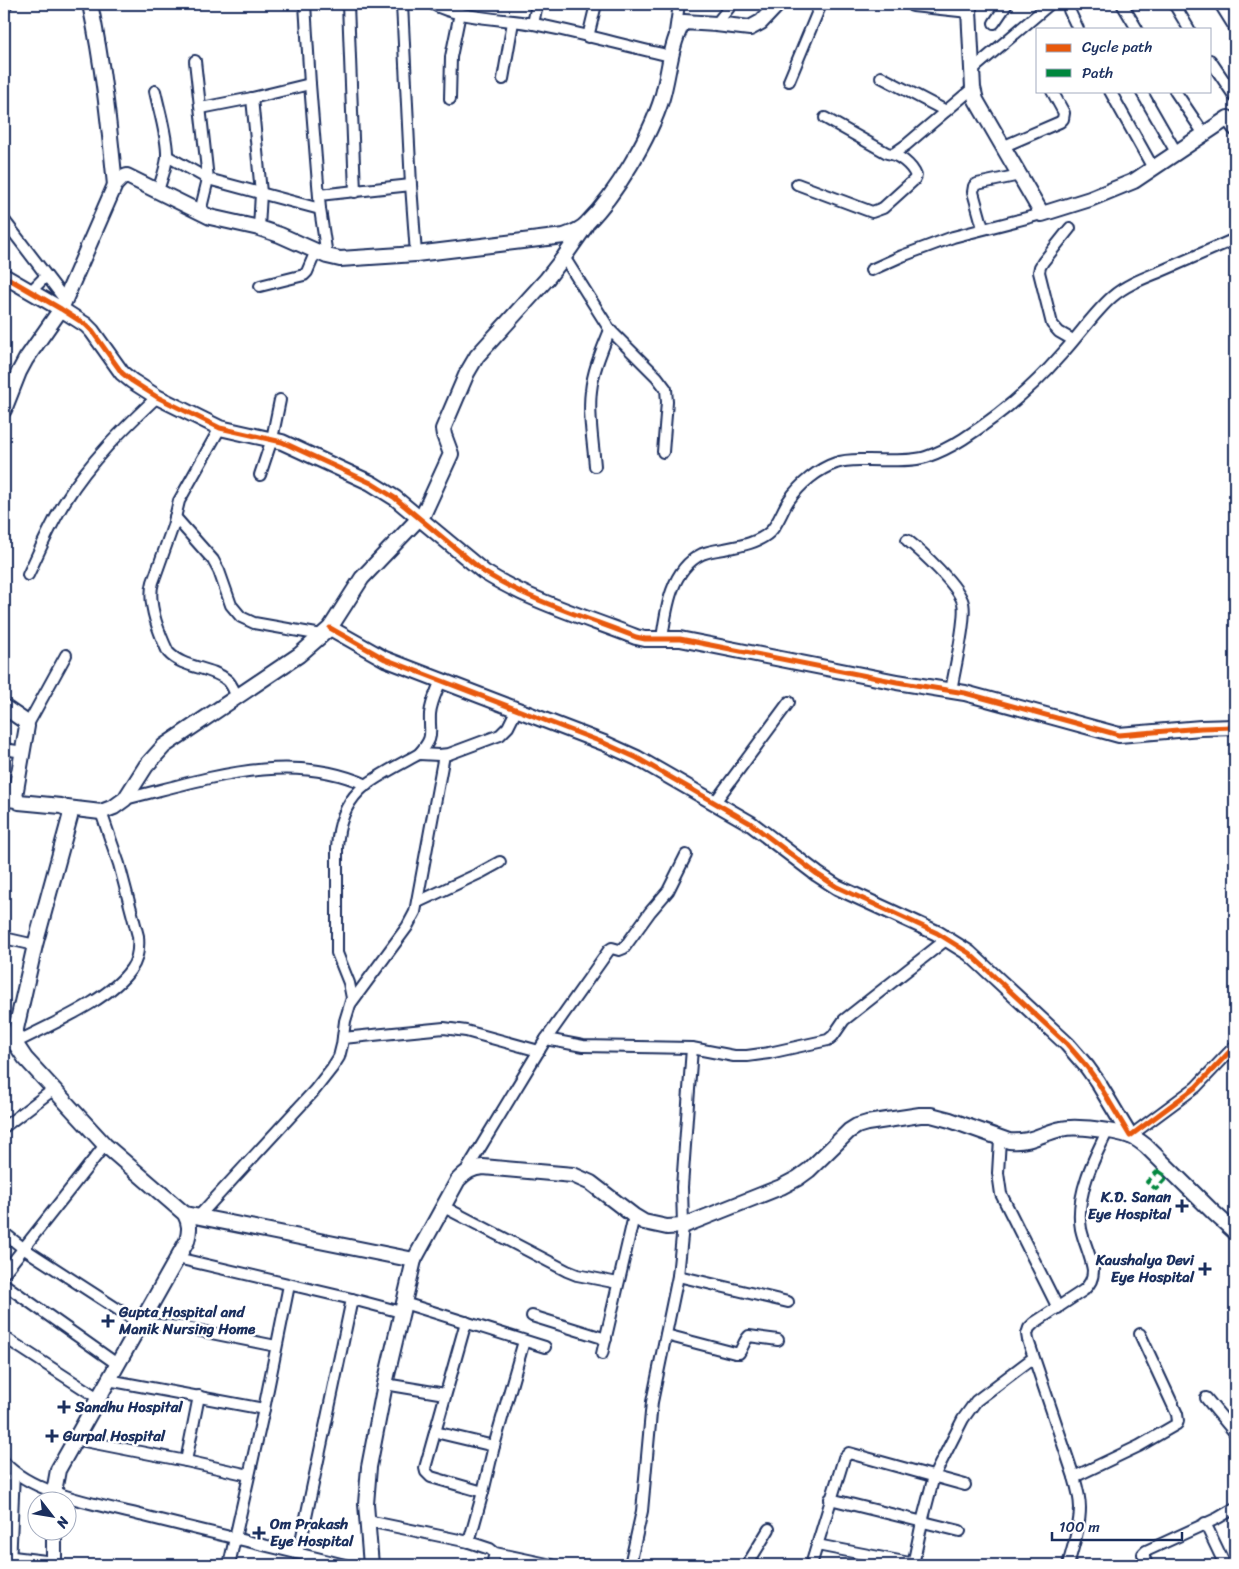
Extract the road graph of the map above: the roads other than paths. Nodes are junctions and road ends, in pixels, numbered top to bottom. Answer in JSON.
{"nodes":[{"id":1,"x":90,"y":4,"type":"edge"},
{"id":2,"x":305,"y":4,"type":"edge"},
{"id":3,"x":348,"y":4,"type":"edge"},
{"id":4,"x":402,"y":4,"type":"edge"},
{"id":5,"x":433,"y":4,"type":"edge"},
{"id":6,"x":537,"y":4,"type":"edge"},
{"id":7,"x":596,"y":4,"type":"edge"},
{"id":8,"x":679,"y":4,"type":"edge"},
{"id":9,"x":732,"y":4,"type":"edge"},
{"id":10,"x":778,"y":4,"type":"edge"},
{"id":11,"x":821,"y":4,"type":"edge"},
{"id":12,"x":913,"y":4,"type":"edge"},
{"id":13,"x":1007,"y":4,"type":"edge"},
{"id":14,"x":1050,"y":4,"type":"edge"},
{"id":15,"x":1122,"y":4,"type":"edge"},
{"id":16,"x":1174,"y":4,"type":"edge"},
{"id":17,"x":1220,"y":4,"type":"edge"},
{"id":18,"x":932,"y":5,"type":"edge"},
{"id":19,"x":970,"y":7,"type":"edge"},
{"id":20,"x":1069,"y":10,"type":"dead end"},
{"id":21,"x":460,"y":13,"type":"junction"},
{"id":22,"x":513,"y":22,"type":"junction"},
{"id":23,"x":994,"y":23,"type":"dead end"},
{"id":24,"x":533,"y":24,"type":"junction"},
{"id":25,"x":716,"y":24,"type":"junction"},
{"id":26,"x":1078,"y":28,"type":"edge"},
{"id":27,"x":1136,"y":28,"type":"edge"},
{"id":28,"x":1188,"y":28,"type":"edge"},
{"id":29,"x":1235,"y":28,"type":"edge"},
{"id":30,"x":588,"y":37,"type":"junction"},
{"id":31,"x":672,"y":51,"type":"junction"},
{"id":32,"x":195,"y":61,"type":"dead end"},
{"id":33,"x":1212,"y":63,"type":"edge"},
{"id":34,"x":972,"y":70,"type":"junction"},
{"id":35,"x":881,"y":77,"type":"dead end"},
{"id":36,"x":503,"y":79,"type":"dead end"},
{"id":37,"x":789,"y":81,"type":"dead end"},
{"id":38,"x":310,"y":84,"type":"junction"},
{"id":39,"x":973,"y":88,"type":"junction"},
{"id":40,"x":155,"y":91,"type":"dead end"},
{"id":41,"x":1053,"y":92,"type":"edge"},
{"id":42,"x":1111,"y":92,"type":"edge"},
{"id":43,"x":1142,"y":92,"type":"edge"},
{"id":44,"x":1176,"y":92,"type":"edge"},
{"id":45,"x":1235,"y":96,"type":"edge"},
{"id":46,"x":252,"y":98,"type":"junction"},
{"id":47,"x":450,"y":99,"type":"dead end"},
{"id":48,"x":201,"y":108,"type":"junction"},
{"id":49,"x":946,"y":111,"type":"junction"},
{"id":50,"x":825,"y":118,"type":"dead end"},
{"id":51,"x":1233,"y":119,"type":"edge"},
{"id":52,"x":1204,"y":134,"type":"junction"},
{"id":53,"x":1002,"y":146,"type":"junction"},
{"id":54,"x":1176,"y":152,"type":"junction"},
{"id":55,"x":893,"y":154,"type":"junction"},
{"id":56,"x":167,"y":156,"type":"junction"},
{"id":57,"x":1153,"y":168,"type":"junction"},
{"id":58,"x":1020,"y":175,"type":"junction"},
{"id":59,"x":208,"y":179,"type":"junction"},
{"id":60,"x":797,"y":184,"type":"dead end"},
{"id":61,"x":115,"y":185,"type":"junction"},
{"id":62,"x":411,"y":185,"type":"junction"},
{"id":63,"x":158,"y":191,"type":"junction"},
{"id":64,"x":355,"y":192,"type":"junction"},
{"id":65,"x":262,"y":193,"type":"junction"},
{"id":66,"x":319,"y":195,"type":"junction"},
{"id":67,"x":320,"y":209,"type":"junction"},
{"id":68,"x":200,"y":212,"type":"junction"},
{"id":69,"x":1042,"y":214,"type":"junction"},
{"id":70,"x":4,"y":220,"type":"edge"},
{"id":71,"x":586,"y":224,"type":"junction"},
{"id":72,"x":259,"y":228,"type":"junction"},
{"id":73,"x":983,"y":228,"type":"junction"},
{"id":74,"x":1070,"y":228,"type":"dead end"},
{"id":75,"x":1235,"y":240,"type":"edge"},
{"id":76,"x":321,"y":254,"type":"junction"},
{"id":77,"x":416,"y":254,"type":"junction"},
{"id":78,"x":564,"y":257,"type":"junction"},
{"id":79,"x":871,"y":270,"type":"dead end"},
{"id":80,"x":4,"y":276,"type":"edge"},
{"id":81,"x":46,"y":276,"type":"junction"},
{"id":82,"x":260,"y":286,"type":"dead end"},
{"id":83,"x":31,"y":291,"type":"junction"},
{"id":84,"x":63,"y":304,"type":"junction"},
{"id":85,"x":610,"y":330,"type":"junction"},
{"id":86,"x":1074,"y":340,"type":"junction"},
{"id":87,"x":157,"y":397,"type":"junction"},
{"id":88,"x":280,"y":400,"type":"dead end"},
{"id":89,"x":4,"y":410,"type":"edge"},
{"id":90,"x":220,"y":428,"type":"junction"},
{"id":91,"x":272,"y":439,"type":"junction"},
{"id":92,"x":663,"y":452,"type":"dead end"},
{"id":93,"x":596,"y":466,"type":"dead end"},
{"id":94,"x":260,"y":475,"type":"dead end"},
{"id":95,"x":175,"y":517,"type":"junction"},
{"id":96,"x":420,"y":518,"type":"junction"},
{"id":97,"x":907,"y":540,"type":"dead end"},
{"id":98,"x":28,"y":575,"type":"dead end"},
{"id":99,"x":326,"y":632,"type":"junction"},
{"id":100,"x":662,"y":639,"type":"junction"},
{"id":101,"x":66,"y":655,"type":"dead end"},
{"id":102,"x":441,"y":680,"type":"junction"},
{"id":103,"x":951,"y":690,"type":"junction"},
{"id":104,"x":237,"y":697,"type":"junction"},
{"id":105,"x":789,"y":702,"type":"dead end"},
{"id":106,"x":4,"y":707,"type":"edge"},
{"id":107,"x":517,"y":710,"type":"junction"},
{"id":108,"x":26,"y":726,"type":"junction"},
{"id":109,"x":1235,"y":727,"type":"edge"},
{"id":110,"x":4,"y":749,"type":"edge"},
{"id":111,"x":23,"y":752,"type":"junction"},
{"id":112,"x":419,"y":754,"type":"junction"},
{"id":113,"x":444,"y":755,"type":"junction"},
{"id":114,"x":367,"y":784,"type":"junction"},
{"id":115,"x":125,"y":799,"type":"junction"},
{"id":116,"x":4,"y":801,"type":"edge"},
{"id":117,"x":19,"y":802,"type":"junction"},
{"id":118,"x":715,"y":802,"type":"junction"},
{"id":119,"x":67,"y":808,"type":"junction"},
{"id":120,"x":101,"y":812,"type":"junction"},
{"id":121,"x":686,"y":855,"type":"dead end"},
{"id":122,"x":500,"y":862,"type":"dead end"},
{"id":123,"x":418,"y":902,"type":"junction"},
{"id":124,"x":4,"y":938,"type":"edge"},
{"id":125,"x":947,"y":938,"type":"junction"},
{"id":126,"x":35,"y":945,"type":"junction"},
{"id":127,"x":351,"y":1004,"type":"junction"},
{"id":128,"x":343,"y":1038,"type":"junction"},
{"id":129,"x":546,"y":1039,"type":"junction"},
{"id":130,"x":10,"y":1045,"type":"edge"},
{"id":131,"x":1235,"y":1046,"type":"edge"},
{"id":132,"x":692,"y":1048,"type":"junction"},
{"id":133,"x":539,"y":1051,"type":"junction"},
{"id":134,"x":54,"y":1089,"type":"junction"},
{"id":135,"x":4,"y":1126,"type":"edge"},
{"id":136,"x":1107,"y":1132,"type":"junction"},
{"id":137,"x":1130,"y":1136,"type":"junction"},
{"id":138,"x":1000,"y":1138,"type":"junction"},
{"id":139,"x":106,"y":1145,"type":"junction"},
{"id":140,"x":466,"y":1171,"type":"junction"},
{"id":141,"x":444,"y":1207,"type":"junction"},
{"id":142,"x":192,"y":1215,"type":"junction"},
{"id":143,"x":634,"y":1216,"type":"junction"},
{"id":144,"x":682,"y":1226,"type":"junction"},
{"id":145,"x":1235,"y":1232,"type":"edge"},
{"id":146,"x":4,"y":1234,"type":"edge"},
{"id":147,"x":23,"y":1248,"type":"junction"},
{"id":148,"x":177,"y":1258,"type":"junction"},
{"id":149,"x":414,"y":1260,"type":"junction"},
{"id":150,"x":4,"y":1273,"type":"edge"},
{"id":151,"x":678,"y":1276,"type":"junction"},
{"id":152,"x":4,"y":1284,"type":"edge"},
{"id":153,"x":618,"y":1284,"type":"junction"},
{"id":154,"x":289,"y":1285,"type":"junction"},
{"id":155,"x":352,"y":1299,"type":"junction"},
{"id":156,"x":788,"y":1302,"type":"dead end"},
{"id":157,"x":402,"y":1308,"type":"junction"},
{"id":158,"x":1058,"y":1308,"type":"junction"},
{"id":159,"x":532,"y":1316,"type":"dead end"},
{"id":160,"x":466,"y":1322,"type":"junction"},
{"id":161,"x":139,"y":1323,"type":"junction"},
{"id":162,"x":1140,"y":1334,"type":"dead end"},
{"id":163,"x":666,"y":1335,"type":"junction"},
{"id":164,"x":4,"y":1337,"type":"edge"},
{"id":165,"x":606,"y":1339,"type":"junction"},
{"id":166,"x":778,"y":1340,"type":"dead end"},
{"id":167,"x":524,"y":1341,"type":"junction"},
{"id":168,"x":276,"y":1346,"type":"junction"},
{"id":169,"x":545,"y":1347,"type":"dead end"},
{"id":170,"x":602,"y":1354,"type":"dead end"},
{"id":171,"x":1033,"y":1358,"type":"junction"},
{"id":172,"x":117,"y":1364,"type":"junction"},
{"id":173,"x":108,"y":1380,"type":"junction"},
{"id":174,"x":385,"y":1384,"type":"junction"},
{"id":175,"x":445,"y":1394,"type":"junction"},
{"id":176,"x":199,"y":1396,"type":"junction"},
{"id":177,"x":98,"y":1398,"type":"junction"},
{"id":178,"x":1206,"y":1398,"type":"dead end"},
{"id":179,"x":264,"y":1409,"type":"junction"},
{"id":180,"x":435,"y":1432,"type":"junction"},
{"id":181,"x":1235,"y":1433,"type":"edge"},
{"id":182,"x":74,"y":1439,"type":"junction"},
{"id":183,"x":494,"y":1446,"type":"junction"},
{"id":184,"x":186,"y":1461,"type":"junction"},
{"id":185,"x":4,"y":1462,"type":"edge"},
{"id":186,"x":14,"y":1472,"type":"junction"},
{"id":187,"x":249,"y":1475,"type":"junction"},
{"id":188,"x":934,"y":1476,"type":"junction"},
{"id":189,"x":1074,"y":1477,"type":"junction"},
{"id":190,"x":965,"y":1486,"type":"dead end"},
{"id":191,"x":45,"y":1492,"type":"edge"},
{"id":192,"x":55,"y":1492,"type":"edge"},
{"id":193,"x":483,"y":1492,"type":"junction"},
{"id":194,"x":830,"y":1500,"type":"junction"},
{"id":195,"x":78,"y":1503,"type":"edge"},
{"id":196,"x":1235,"y":1508,"type":"edge"},
{"id":197,"x":368,"y":1521,"type":"junction"},
{"id":198,"x":922,"y":1522,"type":"junction"},
{"id":199,"x":1205,"y":1523,"type":"junction"},
{"id":200,"x":769,"y":1529,"type":"dead end"},
{"id":201,"x":960,"y":1531,"type":"dead end"},
{"id":202,"x":235,"y":1540,"type":"junction"},
{"id":203,"x":54,"y":1542,"type":"edge"},
{"id":204,"x":469,"y":1542,"type":"junction"},
{"id":205,"x":816,"y":1545,"type":"junction"},
{"id":206,"x":296,"y":1553,"type":"junction"},
{"id":207,"x":495,"y":1553,"type":"junction"},
{"id":208,"x":8,"y":1559,"type":"edge"},
{"id":209,"x":54,"y":1564,"type":"edge"},
{"id":210,"x":229,"y":1565,"type":"edge"},
{"id":211,"x":345,"y":1565,"type":"edge"},
{"id":212,"x":371,"y":1565,"type":"edge"},
{"id":213,"x":492,"y":1565,"type":"edge"},
{"id":214,"x":552,"y":1565,"type":"edge"},
{"id":215,"x":630,"y":1565,"type":"edge"},
{"id":216,"x":747,"y":1565,"type":"edge"},
{"id":217,"x":811,"y":1565,"type":"edge"},
{"id":218,"x":915,"y":1565,"type":"edge"},
{"id":219,"x":1068,"y":1565,"type":"edge"},
{"id":220,"x":1147,"y":1565,"type":"edge"},
{"id":221,"x":1225,"y":1565,"type":"edge"}],
"edges":[{"from":1,"to":61,"type":"street"},
{"from":2,"to":38,"type":"street"},
{"from":3,"to":64,"type":"street"},
{"from":4,"to":62,"type":"street"},
{"from":5,"to":21,"type":"street"},
{"from":6,"to":24,"type":"street"},
{"from":7,"to":30,"type":"street"},
{"from":8,"to":31,"type":"street"},
{"from":9,"to":25,"type":"street"},
{"from":10,"to":25,"type":"street"},
{"from":11,"to":37,"type":"street"},
{"from":12,"to":18,"type":"street"},
{"from":13,"to":23,"type":"street"},
{"from":14,"to":34,"type":"street"},
{"from":15,"to":27,"type":"street"},
{"from":16,"to":28,"type":"street"},
{"from":17,"to":29,"type":"street"},
{"from":18,"to":19,"type":"street"},
{"from":19,"to":34,"type":"street"},
{"from":20,"to":26,"type":"street"},
{"from":21,"to":22,"type":"street"},
{"from":21,"to":47,"type":"street"},
{"from":22,"to":24,"type":"street"},
{"from":22,"to":36,"type":"street"},
{"from":24,"to":30,"type":"street"},
{"from":25,"to":31,"type":"street"},
{"from":30,"to":31,"type":"street"},
{"from":31,"to":71,"type":"street"},
{"from":32,"to":48,"type":"street"},
{"from":33,"to":45,"type":"street"},
{"from":34,"to":39,"type":"street"},
{"from":35,"to":49,"type":"street"},
{"from":38,"to":46,"type":"street"},
{"from":38,"to":66,"type":"street"},
{"from":39,"to":49,"type":"street"},
{"from":39,"to":53,"type":"street"},
{"from":40,"to":56,"type":"street"},
{"from":41,"to":53,"type":"street"},
{"from":42,"to":57,"type":"street"},
{"from":43,"to":54,"type":"street"},
{"from":44,"to":52,"type":"street"},
{"from":46,"to":48,"type":"street"},
{"from":46,"to":65,"type":"street"},
{"from":48,"to":59,"type":"street"},
{"from":49,"to":55,"type":"street"},
{"from":50,"to":55,"type":"street"},
{"from":51,"to":52,"type":"street"},
{"from":52,"to":54,"type":"street"},
{"from":53,"to":58,"type":"street"},
{"from":54,"to":57,"type":"street"},
{"from":55,"to":60,"type":"street"},
{"from":56,"to":59,"type":"street"},
{"from":56,"to":63,"type":"street"},
{"from":57,"to":69,"type":"street"},
{"from":58,"to":69,"type":"street"},
{"from":58,"to":73,"type":"street"},
{"from":59,"to":65,"type":"street"},
{"from":59,"to":68,"type":"street"},
{"from":61,"to":63,"type":"street"},
{"from":61,"to":84,"type":"street"},
{"from":62,"to":64,"type":"street"},
{"from":62,"to":77,"type":"street"},
{"from":63,"to":68,"type":"street"},
{"from":64,"to":66,"type":"street"},
{"from":65,"to":67,"type":"street"},
{"from":65,"to":72,"type":"street"},
{"from":66,"to":67,"type":"street"},
{"from":67,"to":76,"type":"street"},
{"from":68,"to":72,"type":"street"},
{"from":69,"to":73,"type":"street"},
{"from":70,"to":81,"type":"street"},
{"from":71,"to":77,"type":"street"},
{"from":71,"to":78,"type":"street"},
{"from":72,"to":76,"type":"street"},
{"from":73,"to":79,"type":"street"},
{"from":74,"to":86,"type":"street"},
{"from":75,"to":86,"type":"street"},
{"from":76,"to":77,"type":"street"},
{"from":76,"to":82,"type":"street"},
{"from":78,"to":85,"type":"street"},
{"from":78,"to":96,"type":"street"},
{"from":80,"to":83,"type":"street"},
{"from":81,"to":83,"type":"street"},
{"from":81,"to":84,"type":"street"},
{"from":83,"to":84,"type":"street"},
{"from":84,"to":87,"type":"street"},
{"from":84,"to":89,"type":"street"},
{"from":85,"to":92,"type":"street"},
{"from":85,"to":93,"type":"street"},
{"from":86,"to":100,"type":"street"},
{"from":87,"to":90,"type":"street"},
{"from":87,"to":98,"type":"street"},
{"from":88,"to":91,"type":"street"},
{"from":90,"to":91,"type":"street"},
{"from":90,"to":95,"type":"street"},
{"from":91,"to":94,"type":"street"},
{"from":91,"to":96,"type":"street"},
{"from":95,"to":99,"type":"street"},
{"from":95,"to":104,"type":"street"},
{"from":96,"to":99,"type":"street"},
{"from":96,"to":100,"type":"street"},
{"from":97,"to":103,"type":"street"},
{"from":99,"to":102,"type":"street"},
{"from":99,"to":104,"type":"street"},
{"from":100,"to":103,"type":"street"},
{"from":101,"to":108,"type":"street"},
{"from":102,"to":107,"type":"street"},
{"from":102,"to":112,"type":"street"},
{"from":103,"to":109,"type":"street"},
{"from":104,"to":115,"type":"street"},
{"from":105,"to":118,"type":"street"},
{"from":106,"to":108,"type":"street"},
{"from":107,"to":113,"type":"street"},
{"from":107,"to":118,"type":"street"},
{"from":108,"to":111,"type":"street"},
{"from":110,"to":111,"type":"street"},
{"from":111,"to":117,"type":"street"},
{"from":112,"to":113,"type":"street"},
{"from":112,"to":114,"type":"street"},
{"from":113,"to":123,"type":"street"},
{"from":114,"to":115,"type":"street"},
{"from":114,"to":127,"type":"street"},
{"from":115,"to":120,"type":"street"},
{"from":116,"to":117,"type":"street"},
{"from":117,"to":119,"type":"street"},
{"from":118,"to":125,"type":"street"},
{"from":119,"to":120,"type":"street"},
{"from":119,"to":126,"type":"street"},
{"from":120,"to":130,"type":"street"},
{"from":121,"to":129,"type":"street"},
{"from":122,"to":123,"type":"street"},
{"from":123,"to":127,"type":"street"},
{"from":124,"to":126,"type":"street"},
{"from":125,"to":132,"type":"street"},
{"from":125,"to":137,"type":"street"},
{"from":126,"to":130,"type":"street"},
{"from":127,"to":128,"type":"street"},
{"from":128,"to":133,"type":"street"},
{"from":128,"to":142,"type":"street"},
{"from":129,"to":132,"type":"street"},
{"from":129,"to":133,"type":"street"},
{"from":130,"to":134,"type":"street"},
{"from":131,"to":137,"type":"street"},
{"from":132,"to":144,"type":"street"},
{"from":133,"to":140,"type":"street"},
{"from":134,"to":135,"type":"street"},
{"from":134,"to":139,"type":"street"},
{"from":136,"to":137,"type":"street"},
{"from":136,"to":138,"type":"street"},
{"from":136,"to":158,"type":"street"},
{"from":137,"to":145,"type":"street"},
{"from":138,"to":144,"type":"street"},
{"from":138,"to":158,"type":"street"},
{"from":139,"to":142,"type":"street"},
{"from":139,"to":147,"type":"street"},
{"from":140,"to":141,"type":"street"},
{"from":140,"to":143,"type":"street"},
{"from":141,"to":149,"type":"street"},
{"from":141,"to":153,"type":"street"},
{"from":142,"to":148,"type":"street"},
{"from":142,"to":149,"type":"street"},
{"from":143,"to":144,"type":"street"},
{"from":143,"to":153,"type":"street"},
{"from":144,"to":151,"type":"street"},
{"from":146,"to":147,"type":"street"},
{"from":147,"to":150,"type":"street"},
{"from":147,"to":161,"type":"street"},
{"from":148,"to":154,"type":"street"},
{"from":148,"to":161,"type":"street"},
{"from":149,"to":157,"type":"street"},
{"from":151,"to":156,"type":"street"},
{"from":151,"to":163,"type":"street"},
{"from":152,"to":172,"type":"street"},
{"from":153,"to":165,"type":"street"},
{"from":154,"to":155,"type":"street"},
{"from":154,"to":168,"type":"street"},
{"from":155,"to":157,"type":"street"},
{"from":155,"to":206,"type":"street"},
{"from":157,"to":160,"type":"street"},
{"from":157,"to":174,"type":"street"},
{"from":158,"to":171,"type":"street"},
{"from":159,"to":165,"type":"street"},
{"from":160,"to":167,"type":"street"},
{"from":160,"to":175,"type":"street"},
{"from":161,"to":168,"type":"street"},
{"from":161,"to":172,"type":"street"},
{"from":162,"to":189,"type":"street"},
{"from":163,"to":166,"type":"street"},
{"from":163,"to":215,"type":"street"},
{"from":164,"to":177,"type":"street"},
{"from":165,"to":170,"type":"street"},
{"from":167,"to":169,"type":"street"},
{"from":167,"to":183,"type":"street"},
{"from":168,"to":179,"type":"street"},
{"from":171,"to":188,"type":"street"},
{"from":171,"to":189,"type":"street"},
{"from":172,"to":173,"type":"street"},
{"from":173,"to":176,"type":"street"},
{"from":173,"to":177,"type":"street"},
{"from":174,"to":175,"type":"street"},
{"from":174,"to":197,"type":"street"},
{"from":175,"to":180,"type":"street"},
{"from":176,"to":179,"type":"street"},
{"from":176,"to":184,"type":"street"},
{"from":177,"to":182,"type":"street"},
{"from":178,"to":181,"type":"street"},
{"from":179,"to":187,"type":"street"},
{"from":180,"to":183,"type":"street"},
{"from":180,"to":193,"type":"street"},
{"from":182,"to":184,"type":"street"},
{"from":182,"to":192,"type":"street"},
{"from":183,"to":193,"type":"street"},
{"from":184,"to":187,"type":"street"},
{"from":185,"to":186,"type":"street"},
{"from":186,"to":191,"type":"street"},
{"from":186,"to":208,"type":"street"},
{"from":187,"to":202,"type":"street"},
{"from":188,"to":190,"type":"street"},
{"from":188,"to":194,"type":"street"},
{"from":188,"to":198,"type":"street"},
{"from":189,"to":219,"type":"street"},
{"from":193,"to":204,"type":"street"},
{"from":194,"to":198,"type":"street"},
{"from":194,"to":205,"type":"street"},
{"from":195,"to":202,"type":"street"},
{"from":196,"to":199,"type":"street"},
{"from":197,"to":204,"type":"street"},
{"from":197,"to":212,"type":"street"},
{"from":198,"to":201,"type":"street"},
{"from":198,"to":218,"type":"street"},
{"from":199,"to":220,"type":"street"},
{"from":199,"to":221,"type":"street"},
{"from":200,"to":216,"type":"street"},
{"from":202,"to":206,"type":"street"},
{"from":202,"to":210,"type":"street"},
{"from":203,"to":209,"type":"street"},
{"from":204,"to":207,"type":"street"},
{"from":205,"to":217,"type":"street"},
{"from":205,"to":218,"type":"street"},
{"from":206,"to":211,"type":"street"},
{"from":207,"to":213,"type":"street"},
{"from":207,"to":214,"type":"street"},
{"from":208,"to":209,"type":"street"}]}
